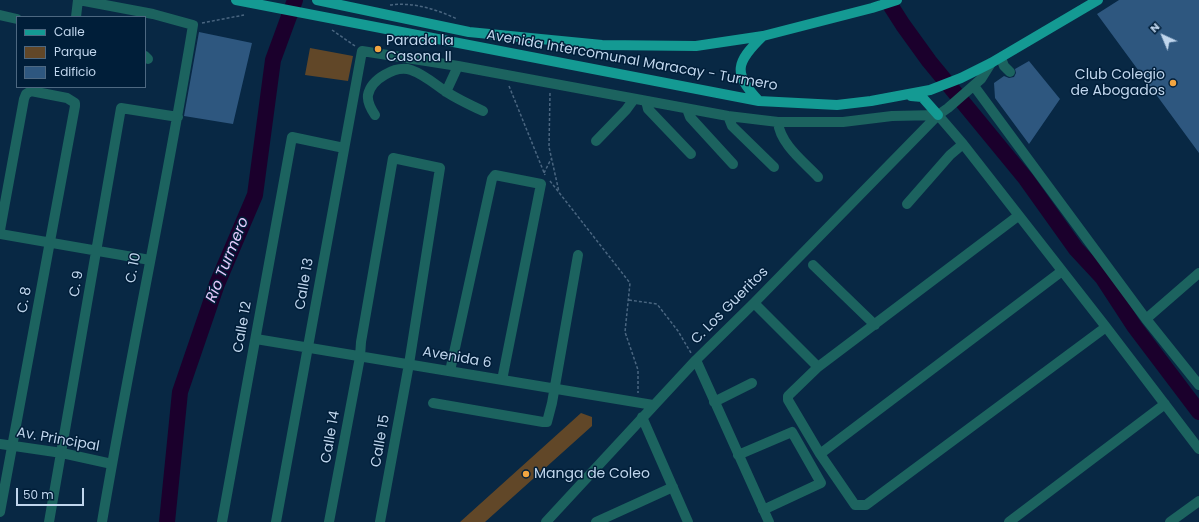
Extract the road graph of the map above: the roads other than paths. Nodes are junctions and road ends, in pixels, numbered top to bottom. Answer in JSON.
{"nodes":[{"id":1,"x":79,"y":0,"type":"edge"},
{"id":2,"x":236,"y":0,"type":"edge"},
{"id":3,"x":317,"y":0,"type":"edge"},
{"id":4,"x":896,"y":0,"type":"edge"},
{"id":5,"x":1090,"y":0,"type":"edge"},
{"id":6,"x":1098,"y":0,"type":"edge"},
{"id":7,"x":1083,"y":10,"type":"junction"},
{"id":8,"x":0,"y":16,"type":"edge"},
{"id":9,"x":76,"y":16,"type":"edge"},
{"id":10,"x":16,"y":19,"type":"edge"},
{"id":11,"x":763,"y":36,"type":"junction"},
{"id":12,"x":1001,"y":58,"type":"junction"},
{"id":13,"x":991,"y":63,"type":"junction"},
{"id":14,"x":458,"y":66,"type":"junction"},
{"id":15,"x":1010,"y":72,"type":"dead end"},
{"id":16,"x":971,"y":88,"type":"junction"},
{"id":17,"x":446,"y":92,"type":"junction"},
{"id":18,"x":907,"y":95,"type":"junction"},
{"id":19,"x":634,"y":98,"type":"junction"},
{"id":20,"x":646,"y":101,"type":"junction"},
{"id":21,"x":759,"y":101,"type":"junction"},
{"id":22,"x":687,"y":108,"type":"junction"},
{"id":23,"x":483,"y":111,"type":"dead end"},
{"id":24,"x":375,"y":115,"type":"dead end"},
{"id":25,"x":938,"y":115,"type":"junction"},
{"id":26,"x":728,"y":116,"type":"junction"},
{"id":27,"x":178,"y":117,"type":"junction"},
{"id":28,"x":778,"y":122,"type":"junction"},
{"id":29,"x":596,"y":141,"type":"dead end"},
{"id":30,"x":963,"y":144,"type":"junction"},
{"id":31,"x":344,"y":148,"type":"junction"},
{"id":32,"x":691,"y":154,"type":"dead end"},
{"id":33,"x":733,"y":164,"type":"dead end"},
{"id":34,"x":774,"y":167,"type":"dead end"},
{"id":35,"x":818,"y":177,"type":"dead end"},
{"id":36,"x":907,"y":204,"type":"dead end"},
{"id":37,"x":1018,"y":216,"type":"junction"},
{"id":38,"x":0,"y":230,"type":"edge"},
{"id":39,"x":0,"y":234,"type":"edge"},
{"id":40,"x":50,"y":242,"type":"junction"},
{"id":41,"x":97,"y":251,"type":"junction"},
{"id":42,"x":578,"y":255,"type":"dead end"},
{"id":43,"x":150,"y":260,"type":"junction"},
{"id":44,"x":813,"y":265,"type":"dead end"},
{"id":45,"x":1062,"y":271,"type":"junction"},
{"id":46,"x":1199,"y":273,"type":"edge"},
{"id":47,"x":754,"y":303,"type":"junction"},
{"id":48,"x":1146,"y":319,"type":"junction"},
{"id":49,"x":875,"y":325,"type":"junction"},
{"id":50,"x":1106,"y":327,"type":"junction"},
{"id":51,"x":256,"y":339,"type":"junction"},
{"id":52,"x":308,"y":347,"type":"junction"},
{"id":53,"x":360,"y":357,"type":"junction"},
{"id":54,"x":696,"y":360,"type":"junction"},
{"id":55,"x":409,"y":364,"type":"junction"},
{"id":56,"x":818,"y":367,"type":"junction"},
{"id":57,"x":450,"y":371,"type":"junction"},
{"id":58,"x":502,"y":380,"type":"junction"},
{"id":59,"x":752,"y":383,"type":"dead end"},
{"id":60,"x":1199,"y":385,"type":"edge"},
{"id":61,"x":554,"y":389,"type":"junction"},
{"id":62,"x":714,"y":402,"type":"junction"},
{"id":63,"x":433,"y":403,"type":"dead end"},
{"id":64,"x":1165,"y":404,"type":"junction"},
{"id":65,"x":653,"y":405,"type":"junction"},
{"id":66,"x":642,"y":417,"type":"junction"},
{"id":67,"x":0,"y":444,"type":"edge"},
{"id":68,"x":13,"y":446,"type":"junction"},
{"id":69,"x":1199,"y":449,"type":"edge"},
{"id":70,"x":62,"y":453,"type":"junction"},
{"id":71,"x":820,"y":454,"type":"junction"},
{"id":72,"x":738,"y":455,"type":"junction"},
{"id":73,"x":112,"y":464,"type":"junction"},
{"id":74,"x":673,"y":487,"type":"junction"},
{"id":75,"x":1199,"y":501,"type":"edge"},
{"id":76,"x":763,"y":510,"type":"junction"},
{"id":77,"x":0,"y":512,"type":"edge"},
{"id":78,"x":49,"y":522,"type":"edge"},
{"id":79,"x":102,"y":522,"type":"edge"},
{"id":80,"x":222,"y":522,"type":"edge"},
{"id":81,"x":276,"y":522,"type":"edge"},
{"id":82,"x":330,"y":522,"type":"edge"},
{"id":83,"x":380,"y":522,"type":"edge"},
{"id":84,"x":546,"y":522,"type":"edge"},
{"id":85,"x":596,"y":522,"type":"edge"},
{"id":86,"x":688,"y":522,"type":"edge"},
{"id":87,"x":769,"y":522,"type":"edge"},
{"id":88,"x":1009,"y":522,"type":"edge"},
{"id":89,"x":1170,"y":522,"type":"edge"}],
"edges":[{"from":1,"to":9,"type":"street"},
{"from":1,"to":27,"type":"street","name":"C. 10"},
{"from":2,"to":21,"type":"main road","name":"Avenida Intercomunal Maracay - Turmero"},
{"from":3,"to":11,"type":"main road","name":"Avenida Intercomunal Maracay - Turmero"},
{"from":4,"to":11,"type":"main road","name":"Avenida Intercomunal Maracay - Turmero"},
{"from":5,"to":7,"type":"main road"},
{"from":6,"to":7,"type":"main road","name":"Avenida Intercomunal Maracay - Turmero"},
{"from":7,"to":12,"type":"main road","name":"Avenida Intercomunal Maracay - Turmero"},
{"from":8,"to":10,"type":"street"},
{"from":11,"to":21,"type":"main road"},
{"from":12,"to":13,"type":"main road","name":"Avenida Intercomunal Maracay - Turmero"},
{"from":12,"to":15,"type":"street"},
{"from":13,"to":16,"type":"street","name":"C. Los Gueritos"},
{"from":13,"to":18,"type":"main road","name":"Avenida Intercomunal Maracay - Turmero"},
{"from":14,"to":17,"type":"street"},
{"from":14,"to":19,"type":"street"},
{"from":14,"to":31,"type":"street","name":"Calle 13"},
{"from":16,"to":25,"type":"street","name":"C. Los Gueritos"},
{"from":16,"to":48,"type":"street"},
{"from":17,"to":23,"type":"street"},
{"from":17,"to":24,"type":"street"},
{"from":18,"to":21,"type":"main road","name":"Avenida Intercomunal Maracay - Turmero"},
{"from":18,"to":25,"type":"main road"},
{"from":19,"to":20,"type":"street"},
{"from":19,"to":29,"type":"street"},
{"from":20,"to":22,"type":"street"},
{"from":20,"to":32,"type":"street"},
{"from":22,"to":26,"type":"street"},
{"from":22,"to":33,"type":"street"},
{"from":25,"to":28,"type":"street"},
{"from":25,"to":30,"type":"street"},
{"from":25,"to":47,"type":"street","name":"C. Los Gueritos"},
{"from":26,"to":28,"type":"street"},
{"from":26,"to":34,"type":"street"},
{"from":27,"to":41,"type":"street","name":"C. 9"},
{"from":27,"to":43,"type":"street","name":"C. 10"},
{"from":28,"to":35,"type":"street"},
{"from":30,"to":36,"type":"street"},
{"from":30,"to":37,"type":"street"},
{"from":31,"to":51,"type":"street","name":"Calle 12"},
{"from":31,"to":52,"type":"street","name":"Calle 13"},
{"from":37,"to":45,"type":"street"},
{"from":37,"to":49,"type":"street"},
{"from":38,"to":40,"type":"street","name":"C. 8"},
{"from":39,"to":40,"type":"street"},
{"from":40,"to":41,"type":"street"},
{"from":40,"to":68,"type":"street","name":"C. 8"},
{"from":41,"to":43,"type":"street"},
{"from":41,"to":70,"type":"street","name":"C. 9"},
{"from":42,"to":61,"type":"street"},
{"from":43,"to":73,"type":"street","name":"C. 10"},
{"from":44,"to":49,"type":"street"},
{"from":45,"to":50,"type":"street"},
{"from":45,"to":71,"type":"street"},
{"from":46,"to":48,"type":"street"},
{"from":47,"to":54,"type":"street","name":"C. Los Gueritos"},
{"from":47,"to":56,"type":"street"},
{"from":48,"to":60,"type":"street"},
{"from":49,"to":56,"type":"street"},
{"from":50,"to":64,"type":"street"},
{"from":50,"to":71,"type":"street"},
{"from":51,"to":52,"type":"street","name":"Avenida 6"},
{"from":51,"to":80,"type":"street","name":"Calle 12"},
{"from":52,"to":53,"type":"street","name":"Avenida 6"},
{"from":52,"to":81,"type":"street","name":"Calle 13"},
{"from":53,"to":55,"type":"street","name":"Avenida 6"},
{"from":53,"to":55,"type":"street","name":"Calle 14"},
{"from":53,"to":82,"type":"street","name":"Calle 14"},
{"from":54,"to":62,"type":"street"},
{"from":54,"to":65,"type":"street","name":"C. Los Gueritos"},
{"from":55,"to":57,"type":"street","name":"Avenida 6"},
{"from":55,"to":83,"type":"street","name":"Calle 15"},
{"from":56,"to":71,"type":"street"},
{"from":57,"to":58,"type":"street","name":"Avenida 6"},
{"from":57,"to":58,"type":"street"},
{"from":58,"to":61,"type":"street","name":"Avenida 6"},
{"from":59,"to":62,"type":"street"},
{"from":61,"to":63,"type":"street"},
{"from":61,"to":65,"type":"street","name":"Avenida 6"},
{"from":62,"to":72,"type":"street"},
{"from":64,"to":69,"type":"street"},
{"from":64,"to":88,"type":"street"},
{"from":65,"to":66,"type":"street","name":"C. Los Gueritos"},
{"from":66,"to":74,"type":"street"},
{"from":66,"to":84,"type":"street","name":"C. Los Gueritos"},
{"from":67,"to":68,"type":"street","name":"Av. Principal"},
{"from":68,"to":70,"type":"street","name":"Av. Principal"},
{"from":68,"to":77,"type":"street","name":"C. 8"},
{"from":70,"to":73,"type":"street","name":"Av. Principal"},
{"from":70,"to":78,"type":"street","name":"C. 9"},
{"from":72,"to":76,"type":"street"},
{"from":72,"to":76,"type":"street"},
{"from":73,"to":79,"type":"street","name":"C. 10"},
{"from":74,"to":85,"type":"street"},
{"from":74,"to":86,"type":"street"},
{"from":75,"to":89,"type":"street"},
{"from":76,"to":87,"type":"street"}]}
